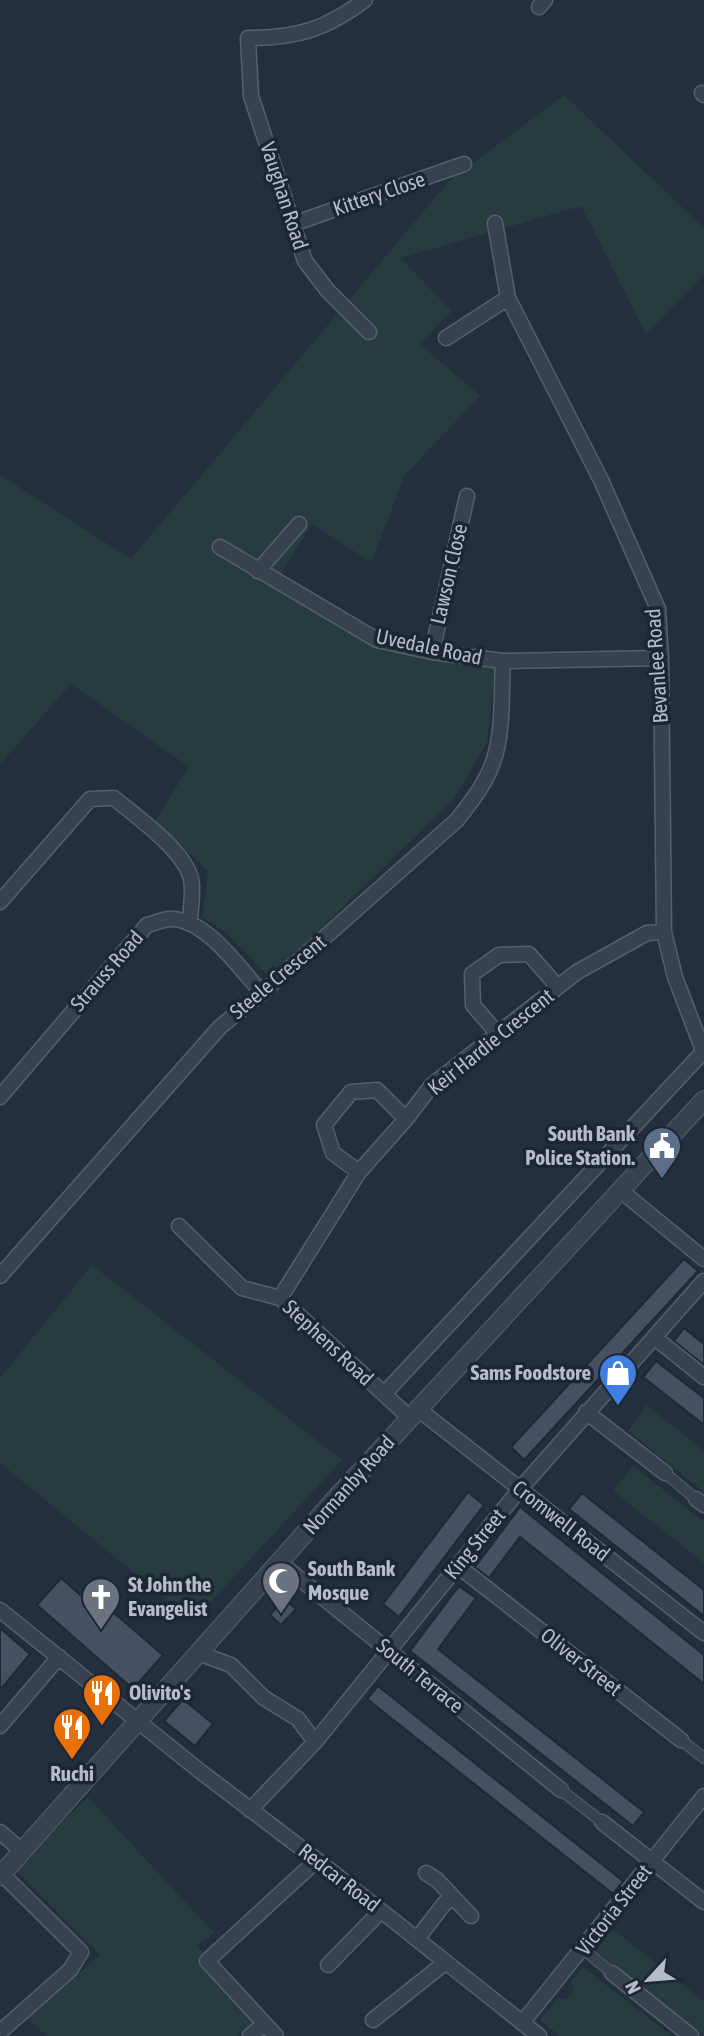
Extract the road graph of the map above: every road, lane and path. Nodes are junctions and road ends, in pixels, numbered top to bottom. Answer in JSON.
{"nodes":[{"id":1,"x":365,"y":0,"type":"edge"},
{"id":2,"x":464,"y":164,"type":"dead end"},
{"id":3,"x":495,"y":223,"type":"dead end"},
{"id":4,"x":293,"y":224,"type":"junction"},
{"id":5,"x":508,"y":298,"type":"junction"},
{"id":6,"x":369,"y":332,"type":"dead end"},
{"id":7,"x":446,"y":338,"type":"dead end"},
{"id":8,"x":467,"y":496,"type":"dead end"},
{"id":9,"x":299,"y":524,"type":"dead end"},
{"id":10,"x":220,"y":547,"type":"dead end"},
{"id":11,"x":258,"y":571,"type":"junction"},
{"id":12,"x":432,"y":652,"type":"junction"},
{"id":13,"x":661,"y":658,"type":"junction"},
{"id":14,"x":503,"y":661,"type":"junction"},
{"id":15,"x":0,"y":902,"type":"edge"},
{"id":16,"x":190,"y":923,"type":"junction"},
{"id":17,"x":664,"y":932,"type":"junction"},
{"id":18,"x":558,"y":987,"type":"junction"},
{"id":19,"x":262,"y":993,"type":"junction"},
{"id":20,"x":497,"y":1033,"type":"junction"},
{"id":21,"x":704,"y":1053,"type":"edge"},
{"id":22,"x":0,"y":1097,"type":"edge"},
{"id":23,"x":704,"y":1100,"type":"edge"},
{"id":24,"x":406,"y":1119,"type":"junction"},
{"id":25,"x":359,"y":1172,"type":"junction"},
{"id":26,"x":620,"y":1190,"type":"junction"},
{"id":27,"x":179,"y":1226,"type":"dead end"},
{"id":28,"x":704,"y":1259,"type":"edge"},
{"id":29,"x":0,"y":1276,"type":"edge"},
{"id":30,"x":704,"y":1281,"type":"edge"},
{"id":31,"x":280,"y":1298,"type":"junction"},
{"id":32,"x":654,"y":1337,"type":"junction"},
{"id":33,"x":704,"y":1377,"type":"edge"},
{"id":34,"x":384,"y":1394,"type":"junction"},
{"id":35,"x":586,"y":1412,"type":"junction"},
{"id":36,"x":414,"y":1414,"type":"junction"},
{"id":37,"x":665,"y":1473,"type":"joint"},
{"id":38,"x":520,"y":1489,"type":"junction"},
{"id":39,"x":700,"y":1502,"type":"edge"},
{"id":40,"x":279,"y":1562,"type":"junction"},
{"id":41,"x":458,"y":1566,"type":"junction"},
{"id":42,"x":0,"y":1610,"type":"edge"},
{"id":43,"x":704,"y":1633,"type":"edge"},
{"id":44,"x":198,"y":1653,"type":"junction"},
{"id":45,"x":389,"y":1653,"type":"junction"},
{"id":46,"x":59,"y":1657,"type":"junction"},
{"id":47,"x":139,"y":1721,"type":"junction"},
{"id":48,"x":0,"y":1726,"type":"edge"},
{"id":49,"x":681,"y":1740,"type":"joint"},
{"id":50,"x":315,"y":1742,"type":"junction"},
{"id":51,"x":704,"y":1758,"type":"edge"},
{"id":52,"x":561,"y":1790,"type":"joint"},
{"id":53,"x":704,"y":1796,"type":"edge"},
{"id":54,"x":250,"y":1810,"type":"junction"},
{"id":55,"x":601,"y":1822,"type":"joint"},
{"id":56,"x":0,"y":1832,"type":"edge"},
{"id":57,"x":22,"y":1851,"type":"junction"},
{"id":58,"x":317,"y":1860,"type":"junction"},
{"id":59,"x":652,"y":1861,"type":"junction"},
{"id":60,"x":426,"y":1873,"type":"dead end"},
{"id":61,"x":1,"y":1875,"type":"edge"},
{"id":62,"x":452,"y":1897,"type":"junction"},
{"id":63,"x":704,"y":1902,"type":"edge"},
{"id":64,"x":381,"y":1911,"type":"junction"},
{"id":65,"x":471,"y":1916,"type":"dead end"},
{"id":66,"x":417,"y":1939,"type":"junction"},
{"id":67,"x":583,"y":1949,"type":"junction"},
{"id":68,"x":446,"y":1962,"type":"junction"},
{"id":69,"x":328,"y":1965,"type":"dead end"},
{"id":70,"x":612,"y":1973,"type":"joint"},
{"id":71,"x":373,"y":2020,"type":"dead end"},
{"id":72,"x":523,"y":2023,"type":"junction"},
{"id":73,"x":264,"y":2024,"type":"junction"},
{"id":74,"x":0,"y":2032,"type":"edge"},
{"id":75,"x":250,"y":2036,"type":"edge"},
{"id":76,"x":276,"y":2036,"type":"edge"},
{"id":77,"x":539,"y":2036,"type":"edge"},
{"id":78,"x":691,"y":2036,"type":"edge"}],
"edges":[{"from":1,"to":4,"type":"street","name":"Vaughan Road"},
{"from":2,"to":4,"type":"street","name":"Kittery Close"},
{"from":3,"to":5,"type":"street","name":"Bevanlee Road"},
{"from":4,"to":6,"type":"street","name":"Vaughan Road"},
{"from":5,"to":7,"type":"street"},
{"from":5,"to":13,"type":"street","name":"Bevanlee Road"},
{"from":8,"to":12,"type":"street","name":"Lawson Close"},
{"from":9,"to":11,"type":"street"},
{"from":10,"to":11,"type":"street","name":"Uvedale Road"},
{"from":11,"to":12,"type":"street","name":"Uvedale Road"},
{"from":12,"to":14,"type":"street","name":"Uvedale Road"},
{"from":13,"to":14,"type":"street","name":"Uvedale Road"},
{"from":13,"to":17,"type":"street","name":"Bevanlee Road"},
{"from":14,"to":19,"type":"street","name":"Steele Crescent"},
{"from":15,"to":16,"type":"street"},
{"from":16,"to":19,"type":"street"},
{"from":16,"to":22,"type":"street","name":"Strauss Road"},
{"from":17,"to":18,"type":"street","name":"Keir Hardie Crescent"},
{"from":17,"to":21,"type":"street","name":"Bevanlee Road"},
{"from":18,"to":20,"type":"street","name":"Keir Hardie Crescent"},
{"from":18,"to":20,"type":"street"},
{"from":19,"to":29,"type":"street","name":"Steele Crescent"},
{"from":20,"to":24,"type":"street","name":"Keir Hardie Crescent"},
{"from":21,"to":34,"type":"street"},
{"from":23,"to":26,"type":"street","name":"Normanby Road"},
{"from":24,"to":25,"type":"street","name":"Keir Hardie Crescent"},
{"from":24,"to":25,"type":"street"},
{"from":25,"to":31,"type":"street","name":"Keir Hardie Crescent"},
{"from":26,"to":28,"type":"street"},
{"from":26,"to":36,"type":"street","name":"Normanby Road"},
{"from":27,"to":31,"type":"street","name":"Stephens Road"},
{"from":30,"to":32,"type":"street","name":"King Street"},
{"from":31,"to":34,"type":"street","name":"Stephens Road"},
{"from":32,"to":33,"type":"street"},
{"from":32,"to":35,"type":"street","name":"King Street"},
{"from":34,"to":36,"type":"street","name":"Stephens Road"},
{"from":35,"to":37,"type":"street"},
{"from":35,"to":38,"type":"street","name":"King Street"},
{"from":36,"to":38,"type":"street","name":"Cromwell Road"},
{"from":36,"to":40,"type":"street","name":"Normanby Road"},
{"from":37,"to":39,"type":"street"},
{"from":38,"to":41,"type":"street","name":"King Street"},
{"from":38,"to":43,"type":"street","name":"Cromwell Road"},
{"from":40,"to":44,"type":"street","name":"Normanby Road"},
{"from":40,"to":45,"type":"street","name":"South Terrace"},
{"from":41,"to":45,"type":"street","name":"King Street"},
{"from":41,"to":49,"type":"street","name":"Oliver Street"},
{"from":42,"to":46,"type":"street","name":"Redcar Road"},
{"from":44,"to":47,"type":"street","name":"Normanby Road"},
{"from":44,"to":50,"type":"street"},
{"from":45,"to":50,"type":"street","name":"King Street"},
{"from":45,"to":52,"type":"street","name":"South Terrace"},
{"from":46,"to":47,"type":"street","name":"Redcar Road"},
{"from":46,"to":48,"type":"street"},
{"from":47,"to":54,"type":"street","name":"Redcar Road"},
{"from":47,"to":57,"type":"street","name":"Normanby Road"},
{"from":49,"to":51,"type":"street","name":"Oliver Street"},
{"from":50,"to":54,"type":"street","name":"King Street"},
{"from":52,"to":55,"type":"street"},
{"from":53,"to":59,"type":"street","name":"Victoria Street"},
{"from":54,"to":58,"type":"street","name":"Redcar Road"},
{"from":55,"to":59,"type":"street"},
{"from":56,"to":57,"type":"street"},
{"from":57,"to":61,"type":"street","name":"Normanby Road"},
{"from":58,"to":64,"type":"street","name":"Redcar Road"},
{"from":58,"to":73,"type":"street"},
{"from":59,"to":63,"type":"street"},
{"from":59,"to":67,"type":"street","name":"Victoria Street"},
{"from":60,"to":62,"type":"street"},
{"from":61,"to":74,"type":"street"},
{"from":62,"to":65,"type":"street"},
{"from":62,"to":66,"type":"street"},
{"from":64,"to":66,"type":"street","name":"Redcar Road"},
{"from":64,"to":69,"type":"street"},
{"from":66,"to":68,"type":"street","name":"Redcar Road"},
{"from":67,"to":70,"type":"street"},
{"from":67,"to":72,"type":"street","name":"Victoria Street"},
{"from":68,"to":71,"type":"street"},
{"from":68,"to":72,"type":"street","name":"Redcar Road"},
{"from":70,"to":78,"type":"street"},
{"from":72,"to":77,"type":"street","name":"Redcar Road"},
{"from":73,"to":75,"type":"street"},
{"from":73,"to":76,"type":"street"}]}
